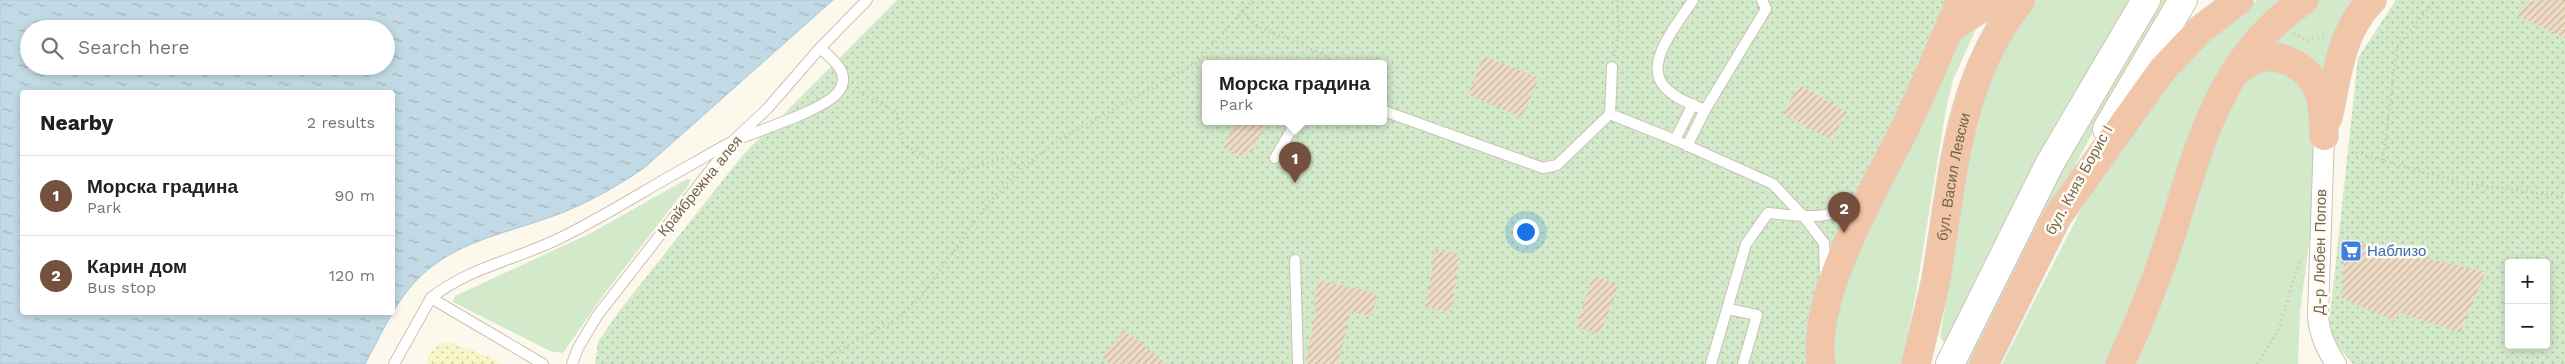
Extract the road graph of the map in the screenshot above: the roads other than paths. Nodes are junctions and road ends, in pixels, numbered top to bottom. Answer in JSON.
{"nodes":[{"id":1,"x":867,"y":0,"type":"edge"},
{"id":2,"x":1693,"y":0,"type":"edge"},
{"id":3,"x":1762,"y":0,"type":"edge"},
{"id":4,"x":1961,"y":0,"type":"edge"},
{"id":5,"x":1994,"y":0,"type":"edge"},
{"id":6,"x":2021,"y":0,"type":"edge"},
{"id":7,"x":2146,"y":0,"type":"edge"},
{"id":8,"x":2183,"y":0,"type":"edge"},
{"id":9,"x":2239,"y":0,"type":"edge"},
{"id":10,"x":2304,"y":0,"type":"edge"},
{"id":11,"x":2372,"y":0,"type":"edge"},
{"id":12,"x":1949,"y":29,"type":"junction"},
{"id":13,"x":820,"y":48,"type":"junction"},
{"id":14,"x":1612,"y":67,"type":"road end"},
{"id":15,"x":2230,"y":76,"type":"junction"},
{"id":16,"x":1693,"y":104,"type":"junction"},
{"id":17,"x":1705,"y":110,"type":"junction"},
{"id":18,"x":1387,"y":112,"type":"edge"},
{"id":19,"x":1610,"y":114,"type":"junction"},
{"id":20,"x":1294,"y":125,"type":"edge"},
{"id":21,"x":2324,"y":136,"type":"junction"},
{"id":22,"x":1675,"y":140,"type":"junction"},
{"id":23,"x":733,"y":141,"type":"junction"},
{"id":24,"x":1687,"y":146,"type":"junction"},
{"id":25,"x":1275,"y":158,"type":"dead end"},
{"id":26,"x":1884,"y":171,"type":"junction"},
{"id":27,"x":1804,"y":217,"type":"junction"},
{"id":28,"x":2057,"y":217,"type":"junction"},
{"id":29,"x":1295,"y":260,"type":"dead end"},
{"id":30,"x":431,"y":298,"type":"junction"},
{"id":31,"x":1826,"y":298,"type":"junction"},
{"id":32,"x":1728,"y":309,"type":"junction"},
{"id":33,"x":394,"y":364,"type":"edge"},
{"id":34,"x":543,"y":364,"type":"edge"},
{"id":35,"x":572,"y":364,"type":"edge"},
{"id":36,"x":1298,"y":364,"type":"edge"},
{"id":37,"x":1711,"y":364,"type":"edge"},
{"id":38,"x":1743,"y":364,"type":"edge"},
{"id":39,"x":1821,"y":364,"type":"edge"},
{"id":40,"x":1916,"y":364,"type":"edge"},
{"id":41,"x":1950,"y":364,"type":"edge"},
{"id":42,"x":1984,"y":364,"type":"edge"},
{"id":43,"x":2120,"y":364,"type":"edge"},
{"id":44,"x":2336,"y":364,"type":"edge"}],
"edges":[{"from":1,"to":13,"type":"lane","name":"Крайбрежна алея"},
{"from":2,"to":16,"type":"lane"},
{"from":3,"to":17,"type":"lane"},
{"from":4,"to":12,"type":"highway"},
{"from":5,"to":12,"type":"highway"},
{"from":6,"to":40,"type":"highway","name":"бул. Васил Левски"},
{"from":7,"to":41,"type":"main road","name":"бул. Княз Борис I"},
{"from":8,"to":28,"type":"main road","name":"бул. Княз Борис I"},
{"from":9,"to":28,"type":"highway"},
{"from":10,"to":15,"type":"highway"},
{"from":11,"to":21,"type":"highway"},
{"from":12,"to":26,"type":"highway"},
{"from":13,"to":23,"type":"lane","name":"Крайбрежна алея"},
{"from":13,"to":23,"type":"lane"},
{"from":14,"to":19,"type":"lane"},
{"from":15,"to":21,"type":"highway"},
{"from":15,"to":43,"type":"highway"},
{"from":16,"to":17,"type":"lane"},
{"from":16,"to":22,"type":"lane"},
{"from":17,"to":24,"type":"lane"},
{"from":18,"to":19,"type":"lane"},
{"from":19,"to":22,"type":"lane"},
{"from":20,"to":25,"type":"lane"},
{"from":21,"to":44,"type":"street","name":"Д-р Любен Попов"},
{"from":22,"to":24,"type":"lane"},
{"from":23,"to":30,"type":"lane"},
{"from":23,"to":35,"type":"lane","name":"Крайбрежна алея"},
{"from":24,"to":27,"type":"lane"},
{"from":26,"to":27,"type":"lane"},
{"from":26,"to":31,"type":"highway"},
{"from":27,"to":31,"type":"lane"},
{"from":27,"to":32,"type":"lane"},
{"from":28,"to":42,"type":"highway","name":"бул. Княз Борис I"},
{"from":29,"to":36,"type":"lane"},
{"from":30,"to":33,"type":"lane"},
{"from":30,"to":34,"type":"lane"},
{"from":31,"to":39,"type":"highway"},
{"from":32,"to":37,"type":"lane"},
{"from":32,"to":38,"type":"lane"}]}
